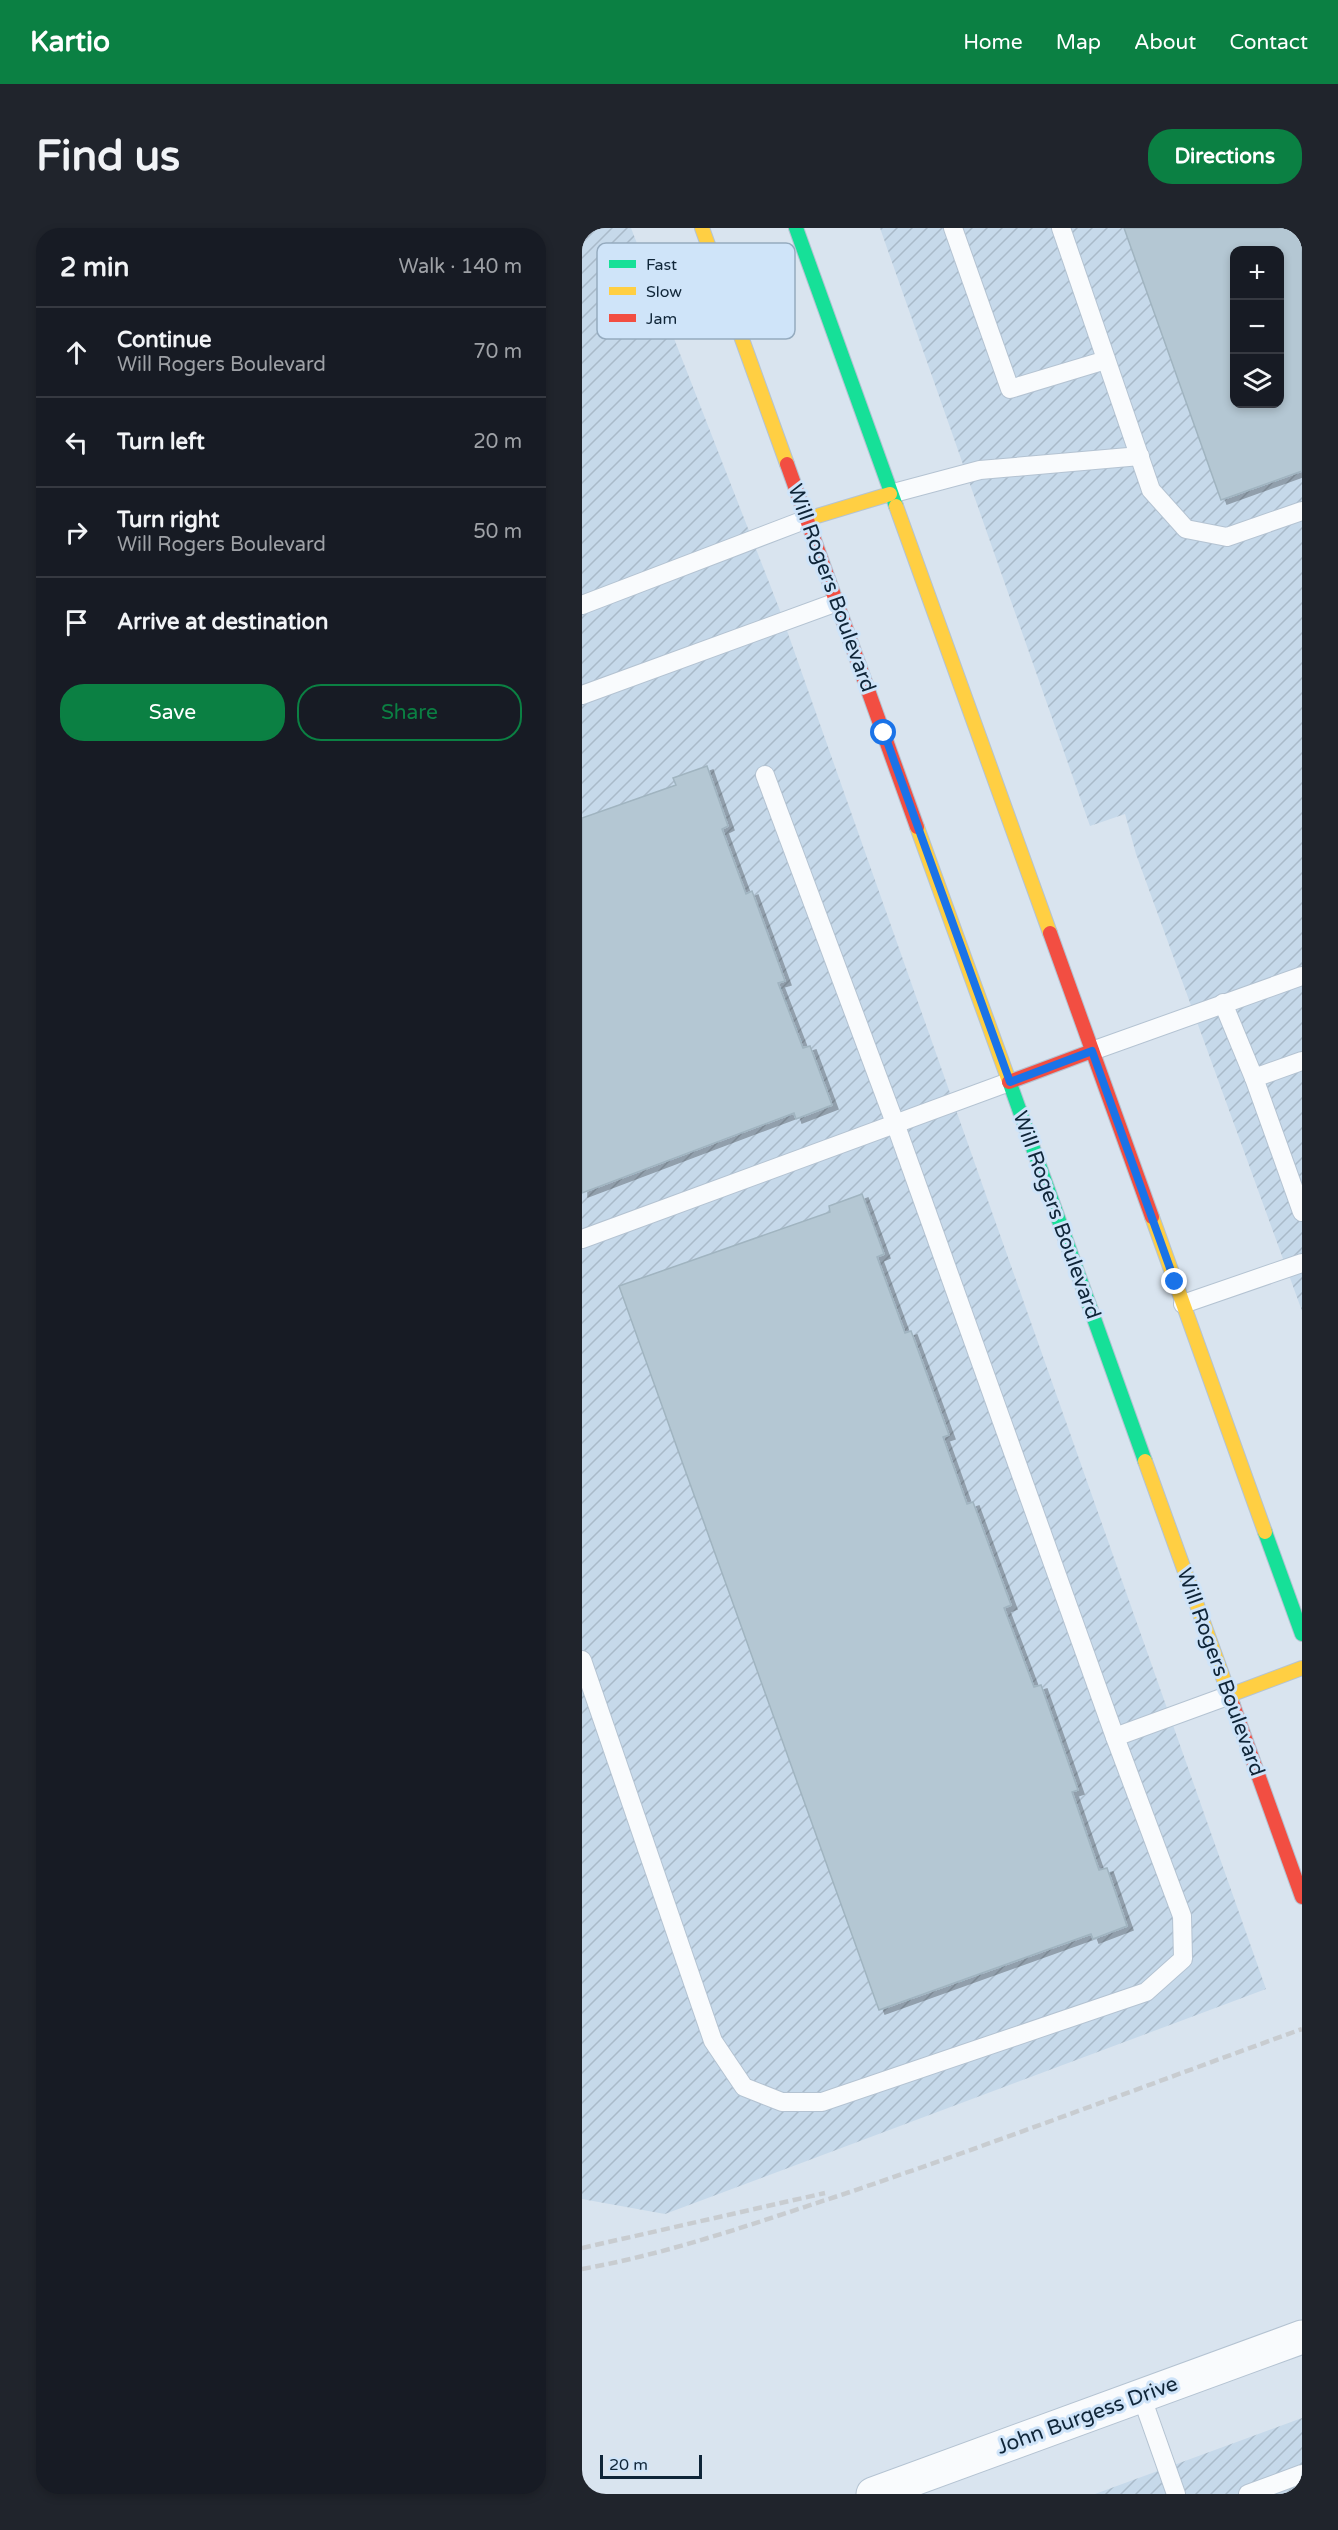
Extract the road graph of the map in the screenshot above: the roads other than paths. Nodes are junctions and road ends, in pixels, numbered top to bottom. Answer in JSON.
{"nodes":[{"id":1,"x":702,"y":228,"type":"edge"},
{"id":2,"x":796,"y":228,"type":"edge"},
{"id":3,"x":953,"y":228,"type":"edge"},
{"id":4,"x":1061,"y":228,"type":"edge"},
{"id":5,"x":707,"y":243,"type":"edge"},
{"id":6,"x":742,"y":339,"type":"edge"},
{"id":7,"x":1106,"y":360,"type":"junction"},
{"id":8,"x":1140,"y":456,"type":"junction"},
{"id":9,"x":890,"y":494,"type":"junction"},
{"id":10,"x":1302,"y":511,"type":"edge"},
{"id":11,"x":807,"y":519,"type":"junction"},
{"id":12,"x":837,"y":602,"type":"junction"},
{"id":13,"x":582,"y":605,"type":"edge"},
{"id":14,"x":582,"y":695,"type":"edge"},
{"id":15,"x":765,"y":775,"type":"dead end"},
{"id":16,"x":1302,"y":975,"type":"edge"},
{"id":17,"x":1223,"y":1003,"type":"junction"},
{"id":18,"x":1092,"y":1051,"type":"junction"},
{"id":19,"x":1302,"y":1061,"type":"edge"},
{"id":20,"x":1254,"y":1078,"type":"junction"},
{"id":21,"x":1010,"y":1082,"type":"junction"},
{"id":22,"x":895,"y":1123,"type":"junction"},
{"id":23,"x":1302,"y":1212,"type":"edge"},
{"id":24,"x":582,"y":1239,"type":"edge"},
{"id":25,"x":1302,"y":1263,"type":"edge"},
{"id":26,"x":1183,"y":1304,"type":"junction"},
{"id":27,"x":1302,"y":1634,"type":"edge"},
{"id":28,"x":582,"y":1660,"type":"edge"},
{"id":29,"x":1302,"y":1668,"type":"edge"},
{"id":30,"x":1230,"y":1695,"type":"junction"},
{"id":31,"x":1115,"y":1737,"type":"junction"},
{"id":32,"x":1302,"y":1897,"type":"edge"},
{"id":33,"x":1302,"y":2337,"type":"edge"},
{"id":34,"x":1141,"y":2395,"type":"junction"},
{"id":35,"x":1302,"y":2474,"type":"edge"},
{"id":36,"x":873,"y":2494,"type":"edge"},
{"id":37,"x":1176,"y":2494,"type":"edge"},
{"id":38,"x":1248,"y":2494,"type":"edge"}],
"edges":[{"from":1,"to":5,"type":"main road","name":"Will Rogers Boulevard"},
{"from":2,"to":9,"type":"main road"},
{"from":3,"to":7,"type":"lane"},
{"from":4,"to":7,"type":"lane"},
{"from":6,"to":11,"type":"main road","name":"Will Rogers Boulevard"},
{"from":7,"to":8,"type":"lane"},
{"from":8,"to":9,"type":"lane"},
{"from":8,"to":10,"type":"lane"},
{"from":9,"to":11,"type":"main road"},
{"from":9,"to":18,"type":"main road"},
{"from":11,"to":12,"type":"main road","name":"Will Rogers Boulevard"},
{"from":11,"to":13,"type":"lane"},
{"from":12,"to":14,"type":"lane"},
{"from":12,"to":21,"type":"main road","name":"Will Rogers Boulevard"},
{"from":15,"to":22,"type":"lane"},
{"from":16,"to":17,"type":"lane"},
{"from":17,"to":18,"type":"lane"},
{"from":17,"to":20,"type":"lane"},
{"from":18,"to":21,"type":"main road"},
{"from":18,"to":26,"type":"main road"},
{"from":19,"to":20,"type":"lane"},
{"from":20,"to":23,"type":"lane"},
{"from":21,"to":22,"type":"lane"},
{"from":21,"to":30,"type":"main road","name":"Will Rogers Boulevard"},
{"from":22,"to":24,"type":"lane"},
{"from":22,"to":31,"type":"lane"},
{"from":25,"to":26,"type":"lane"},
{"from":26,"to":27,"type":"main road"},
{"from":28,"to":31,"type":"lane"},
{"from":29,"to":30,"type":"main road"},
{"from":30,"to":31,"type":"lane"},
{"from":30,"to":32,"type":"main road","name":"Will Rogers Boulevard"},
{"from":33,"to":34,"type":"street","name":"John Burgess Drive"},
{"from":34,"to":36,"type":"street","name":"John Burgess Drive"},
{"from":34,"to":37,"type":"lane"},
{"from":35,"to":38,"type":"lane"}]}
